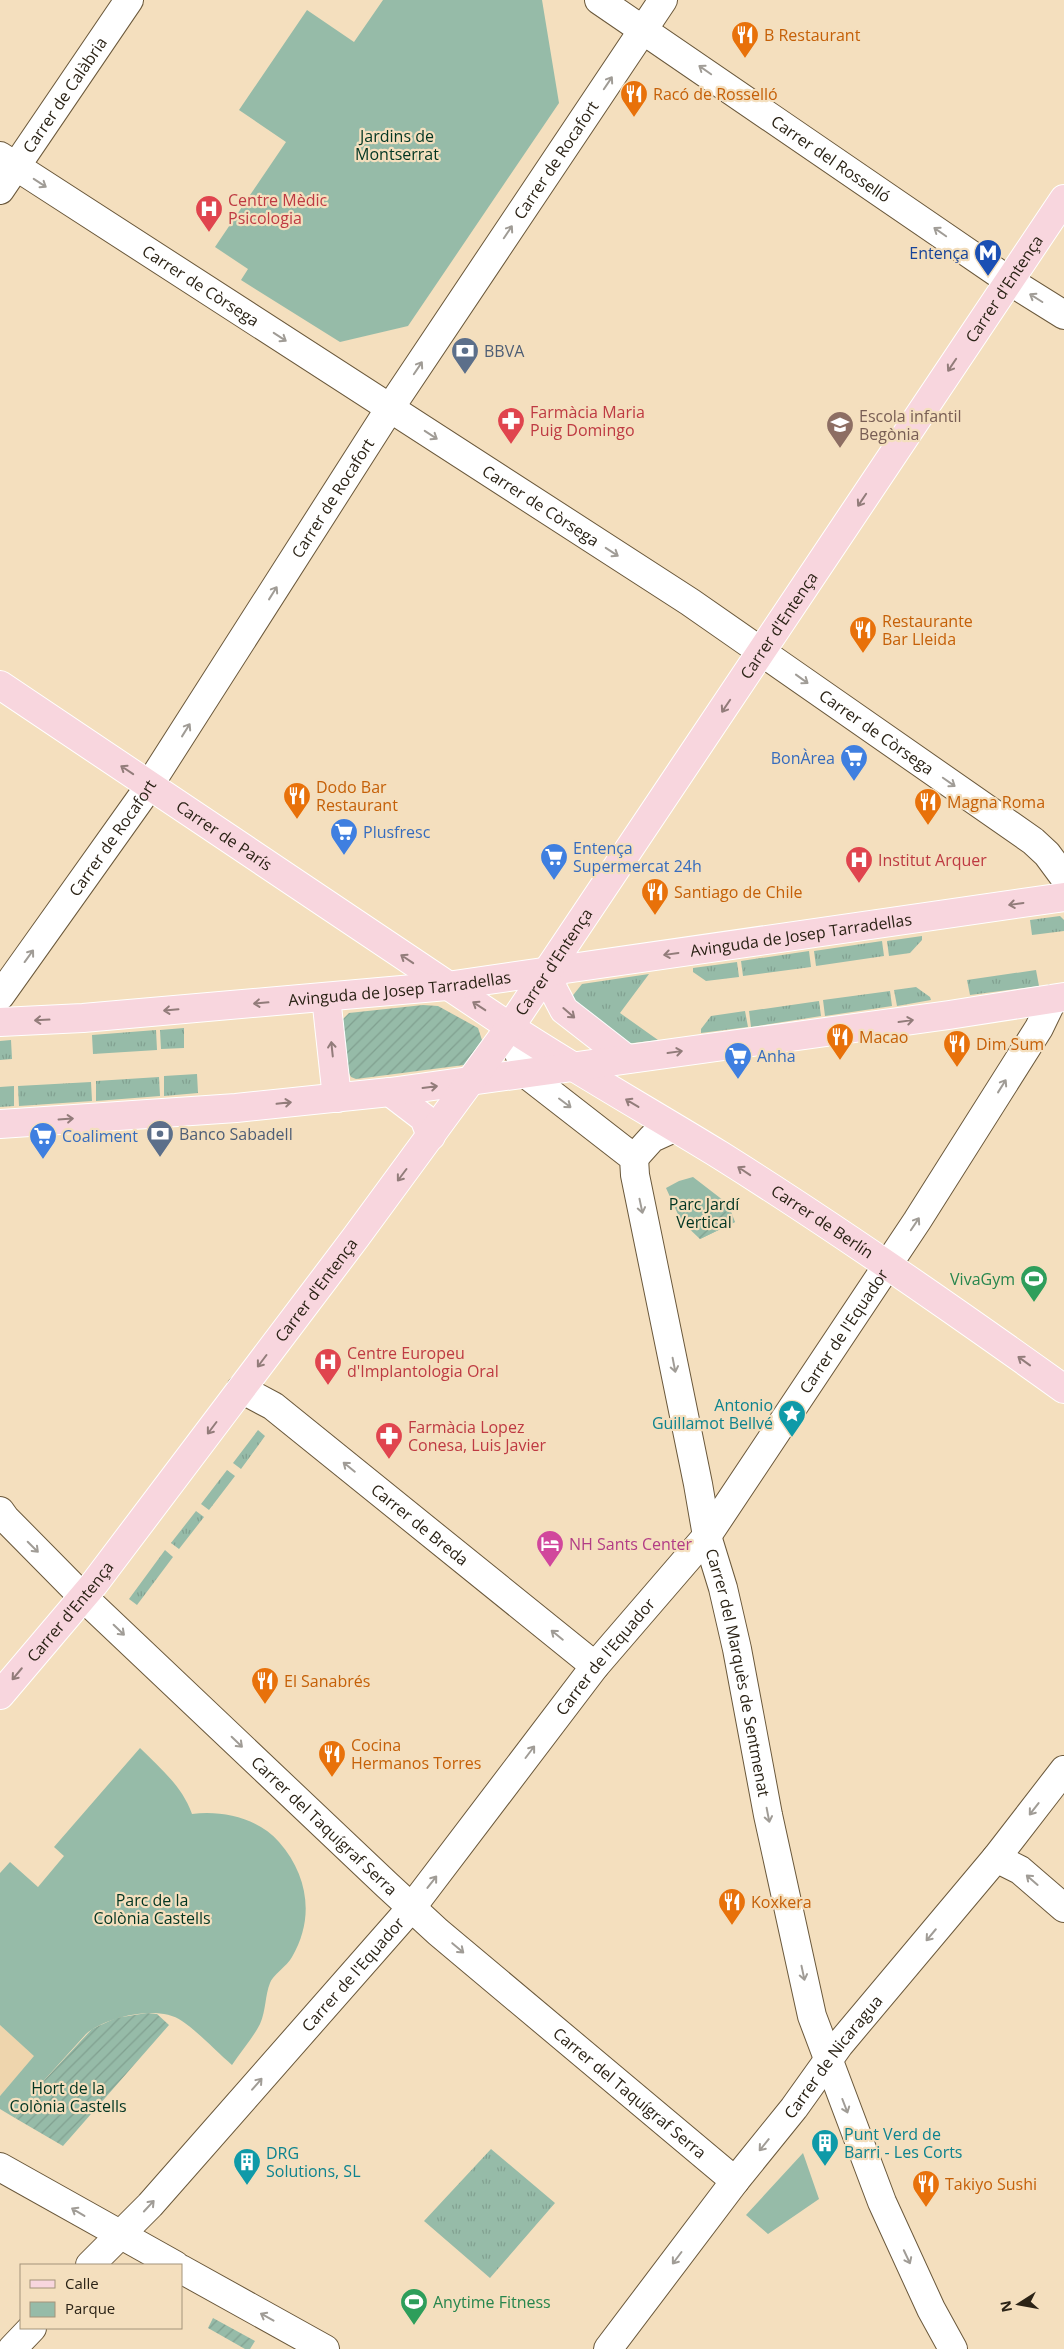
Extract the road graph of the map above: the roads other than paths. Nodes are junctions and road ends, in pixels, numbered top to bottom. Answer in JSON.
{"nodes":[{"id":1,"x":129,"y":0,"type":"edge"},
{"id":2,"x":599,"y":0,"type":"edge"},
{"id":3,"x":663,"y":0,"type":"edge"},
{"id":4,"x":644,"y":28,"type":"junction"},
{"id":5,"x":8,"y":161,"type":"edge"},
{"id":6,"x":0,"y":190,"type":"edge"},
{"id":7,"x":1064,"y":199,"type":"edge"},
{"id":8,"x":1008,"y":280,"type":"junction"},
{"id":9,"x":1064,"y":315,"type":"edge"},
{"id":10,"x":390,"y":408,"type":"junction"},
{"id":11,"x":762,"y":650,"type":"junction"},
{"id":12,"x":0,"y":685,"type":"edge"},
{"id":13,"x":149,"y":785,"type":"junction"},
{"id":14,"x":1064,"y":877,"type":"edge"},
{"id":15,"x":1064,"y":896,"type":"edge"},
{"id":16,"x":550,"y":970,"type":"junction"},
{"id":17,"x":447,"y":986,"type":"junction"},
{"id":18,"x":0,"y":996,"type":"edge"},
{"id":19,"x":326,"y":997,"type":"junction"},
{"id":20,"x":1058,"y":998,"type":"edge"},
{"id":21,"x":0,"y":1022,"type":"edge"},
{"id":22,"x":510,"y":1027,"type":"junction"},
{"id":23,"x":627,"y":1059,"type":"junction"},
{"id":24,"x":572,"y":1067,"type":"junction"},
{"id":25,"x":526,"y":1074,"type":"junction"},
{"id":26,"x":469,"y":1082,"type":"junction"},
{"id":27,"x":390,"y":1092,"type":"junction"},
{"id":28,"x":337,"y":1098,"type":"junction"},
{"id":29,"x":0,"y":1124,"type":"edge"},
{"id":30,"x":674,"y":1128,"type":"junction"},
{"id":31,"x":431,"y":1136,"type":"junction"},
{"id":32,"x":634,"y":1158,"type":"junction"},
{"id":33,"x":888,"y":1264,"type":"junction"},
{"id":34,"x":241,"y":1389,"type":"junction"},
{"id":35,"x":1064,"y":1389,"type":"edge"},
{"id":36,"x":2,"y":1516,"type":"edge"},
{"id":37,"x":707,"y":1536,"type":"junction"},
{"id":38,"x":83,"y":1597,"type":"junction"},
{"id":39,"x":595,"y":1666,"type":"junction"},
{"id":40,"x":0,"y":1695,"type":"edge"},
{"id":41,"x":1064,"y":1770,"type":"edge"},
{"id":42,"x":996,"y":1858,"type":"junction"},
{"id":43,"x":412,"y":1907,"type":"junction"},
{"id":44,"x":1064,"y":1908,"type":"edge"},
{"id":45,"x":829,"y":2060,"type":"junction"},
{"id":46,"x":0,"y":2167,"type":"edge"},
{"id":47,"x":735,"y":2181,"type":"junction"},
{"id":48,"x":122,"y":2234,"type":"junction"},
{"id":49,"x":91,"y":2264,"type":"edge"},
{"id":50,"x":173,"y":2264,"type":"edge"},
{"id":51,"x":182,"y":2270,"type":"edge"},
{"id":52,"x":31,"y":2329,"type":"edge"},
{"id":53,"x":308,"y":2345,"type":"edge"},
{"id":54,"x":12,"y":2349,"type":"edge"},
{"id":55,"x":608,"y":2349,"type":"edge"},
{"id":56,"x":953,"y":2349,"type":"edge"}],
"edges":[{"from":1,"to":5,"type":"street","name":"Carrer de Calàbria"},
{"from":2,"to":4,"type":"street","name":"Carrer del Rosselló"},
{"from":3,"to":4,"type":"street","name":"Carrer de Rocafort"},
{"from":8,"to":4,"type":"street","name":"Carrer del Rosselló","one_way":true},
{"from":10,"to":4,"type":"street","name":"Carrer de Rocafort","one_way":true},
{"from":5,"to":6,"type":"street","name":"Carrer de Calàbria"},
{"from":5,"to":10,"type":"street","name":"Carrer de Còrsega","one_way":true},
{"from":7,"to":8,"type":"main road","name":"Carrer d'Entença"},
{"from":9,"to":8,"type":"street","name":"Carrer del Rosselló","one_way":true},
{"from":8,"to":11,"type":"main road","name":"Carrer d'Entença","one_way":true},
{"from":10,"to":11,"type":"street","name":"Carrer de Còrsega","one_way":true},
{"from":13,"to":10,"type":"street","name":"Carrer de Rocafort","one_way":true},
{"from":11,"to":14,"type":"street","name":"Carrer de Còrsega","one_way":true},
{"from":11,"to":16,"type":"main road","name":"Carrer d'Entença","one_way":true},
{"from":13,"to":12,"type":"main road","name":"Carrer de París","one_way":true},
{"from":17,"to":13,"type":"main road","name":"Carrer de París","one_way":true},
{"from":18,"to":13,"type":"street","name":"Carrer de Rocafort","one_way":true},
{"from":15,"to":16,"type":"main road","name":"Avinguda de Josep Tarradellas","one_way":true},
{"from":16,"to":17,"type":"main road","name":"Avinguda de Josep Tarradellas"},
{"from":16,"to":22,"type":"main road","name":"Carrer d'Entença"},
{"from":16,"to":23,"type":"main road","one_way":true},
{"from":17,"to":19,"type":"main road","name":"Avinguda de Josep Tarradellas"},
{"from":22,"to":17,"type":"main road","one_way":true},
{"from":19,"to":21,"type":"main road","name":"Avinguda de Josep Tarradellas","one_way":true},
{"from":28,"to":19,"type":"main road","one_way":true},
{"from":23,"to":20,"type":"main road","one_way":true},
{"from":33,"to":20,"type":"street","name":"Carrer de l'Equador","one_way":true},
{"from":22,"to":24,"type":"main road"},
{"from":22,"to":25,"type":"street"},
{"from":22,"to":26,"type":"main road","name":"Carrer d'Entença"},
{"from":23,"to":24,"type":"main road"},
{"from":24,"to":25,"type":"main road"},
{"from":30,"to":24,"type":"main road","name":"Carrer de Berlín","one_way":true},
{"from":25,"to":26,"type":"main road"},
{"from":25,"to":32,"type":"street","one_way":true},
{"from":27,"to":26,"type":"main road","one_way":true},
{"from":26,"to":31,"type":"main road","name":"Carrer d'Entença"},
{"from":27,"to":28,"type":"main road"},
{"from":27,"to":31,"type":"main road"},
{"from":29,"to":28,"type":"main road","one_way":true},
{"from":30,"to":32,"type":"street"},
{"from":33,"to":30,"type":"main road","name":"Carrer de Berlín","one_way":true},
{"from":31,"to":34,"type":"main road","name":"Carrer d'Entença","one_way":true},
{"from":32,"to":37,"type":"street","name":"Carrer del Marquès de Sentmenat","one_way":true},
{"from":35,"to":33,"type":"main road","name":"Carrer de Berlín","one_way":true},
{"from":33,"to":37,"type":"street","name":"Carrer de l'Equador"},
{"from":34,"to":38,"type":"main road","name":"Carrer d'Entença","one_way":true},
{"from":39,"to":34,"type":"street","name":"Carrer de Breda","one_way":true},
{"from":36,"to":38,"type":"street","name":"Carrer del Taquígraf Serra","one_way":true},
{"from":37,"to":39,"type":"street","name":"Carrer de l'Equador"},
{"from":37,"to":45,"type":"street","name":"Carrer del Marquès de Sentmenat","one_way":true},
{"from":38,"to":40,"type":"main road","name":"Carrer d'Entença","one_way":true},
{"from":38,"to":43,"type":"street","name":"Carrer del Taquígraf Serra","one_way":true},
{"from":43,"to":39,"type":"street","name":"Carrer de l'Equador","one_way":true},
{"from":41,"to":42,"type":"street","name":"Carrer de Nicaragua","one_way":true},
{"from":44,"to":42,"type":"street","one_way":true},
{"from":42,"to":45,"type":"street","name":"Carrer de Nicaragua","one_way":true},
{"from":43,"to":47,"type":"street","name":"Carrer del Taquígraf Serra","one_way":true},
{"from":48,"to":43,"type":"street","name":"Carrer de l'Equador","one_way":true},
{"from":45,"to":47,"type":"street","name":"Carrer de Nicaragua","one_way":true},
{"from":45,"to":56,"type":"street","name":"Carrer del Marquès de Sentmenat","one_way":true},
{"from":48,"to":46,"type":"street","one_way":true},
{"from":47,"to":55,"type":"street","name":"Carrer de Nicaragua","one_way":true},
{"from":48,"to":49,"type":"street","name":"Carrer de l'Equador"},
{"from":48,"to":50,"type":"street"},
{"from":53,"to":51,"type":"street","one_way":true},
{"from":52,"to":54,"type":"street"}]}
